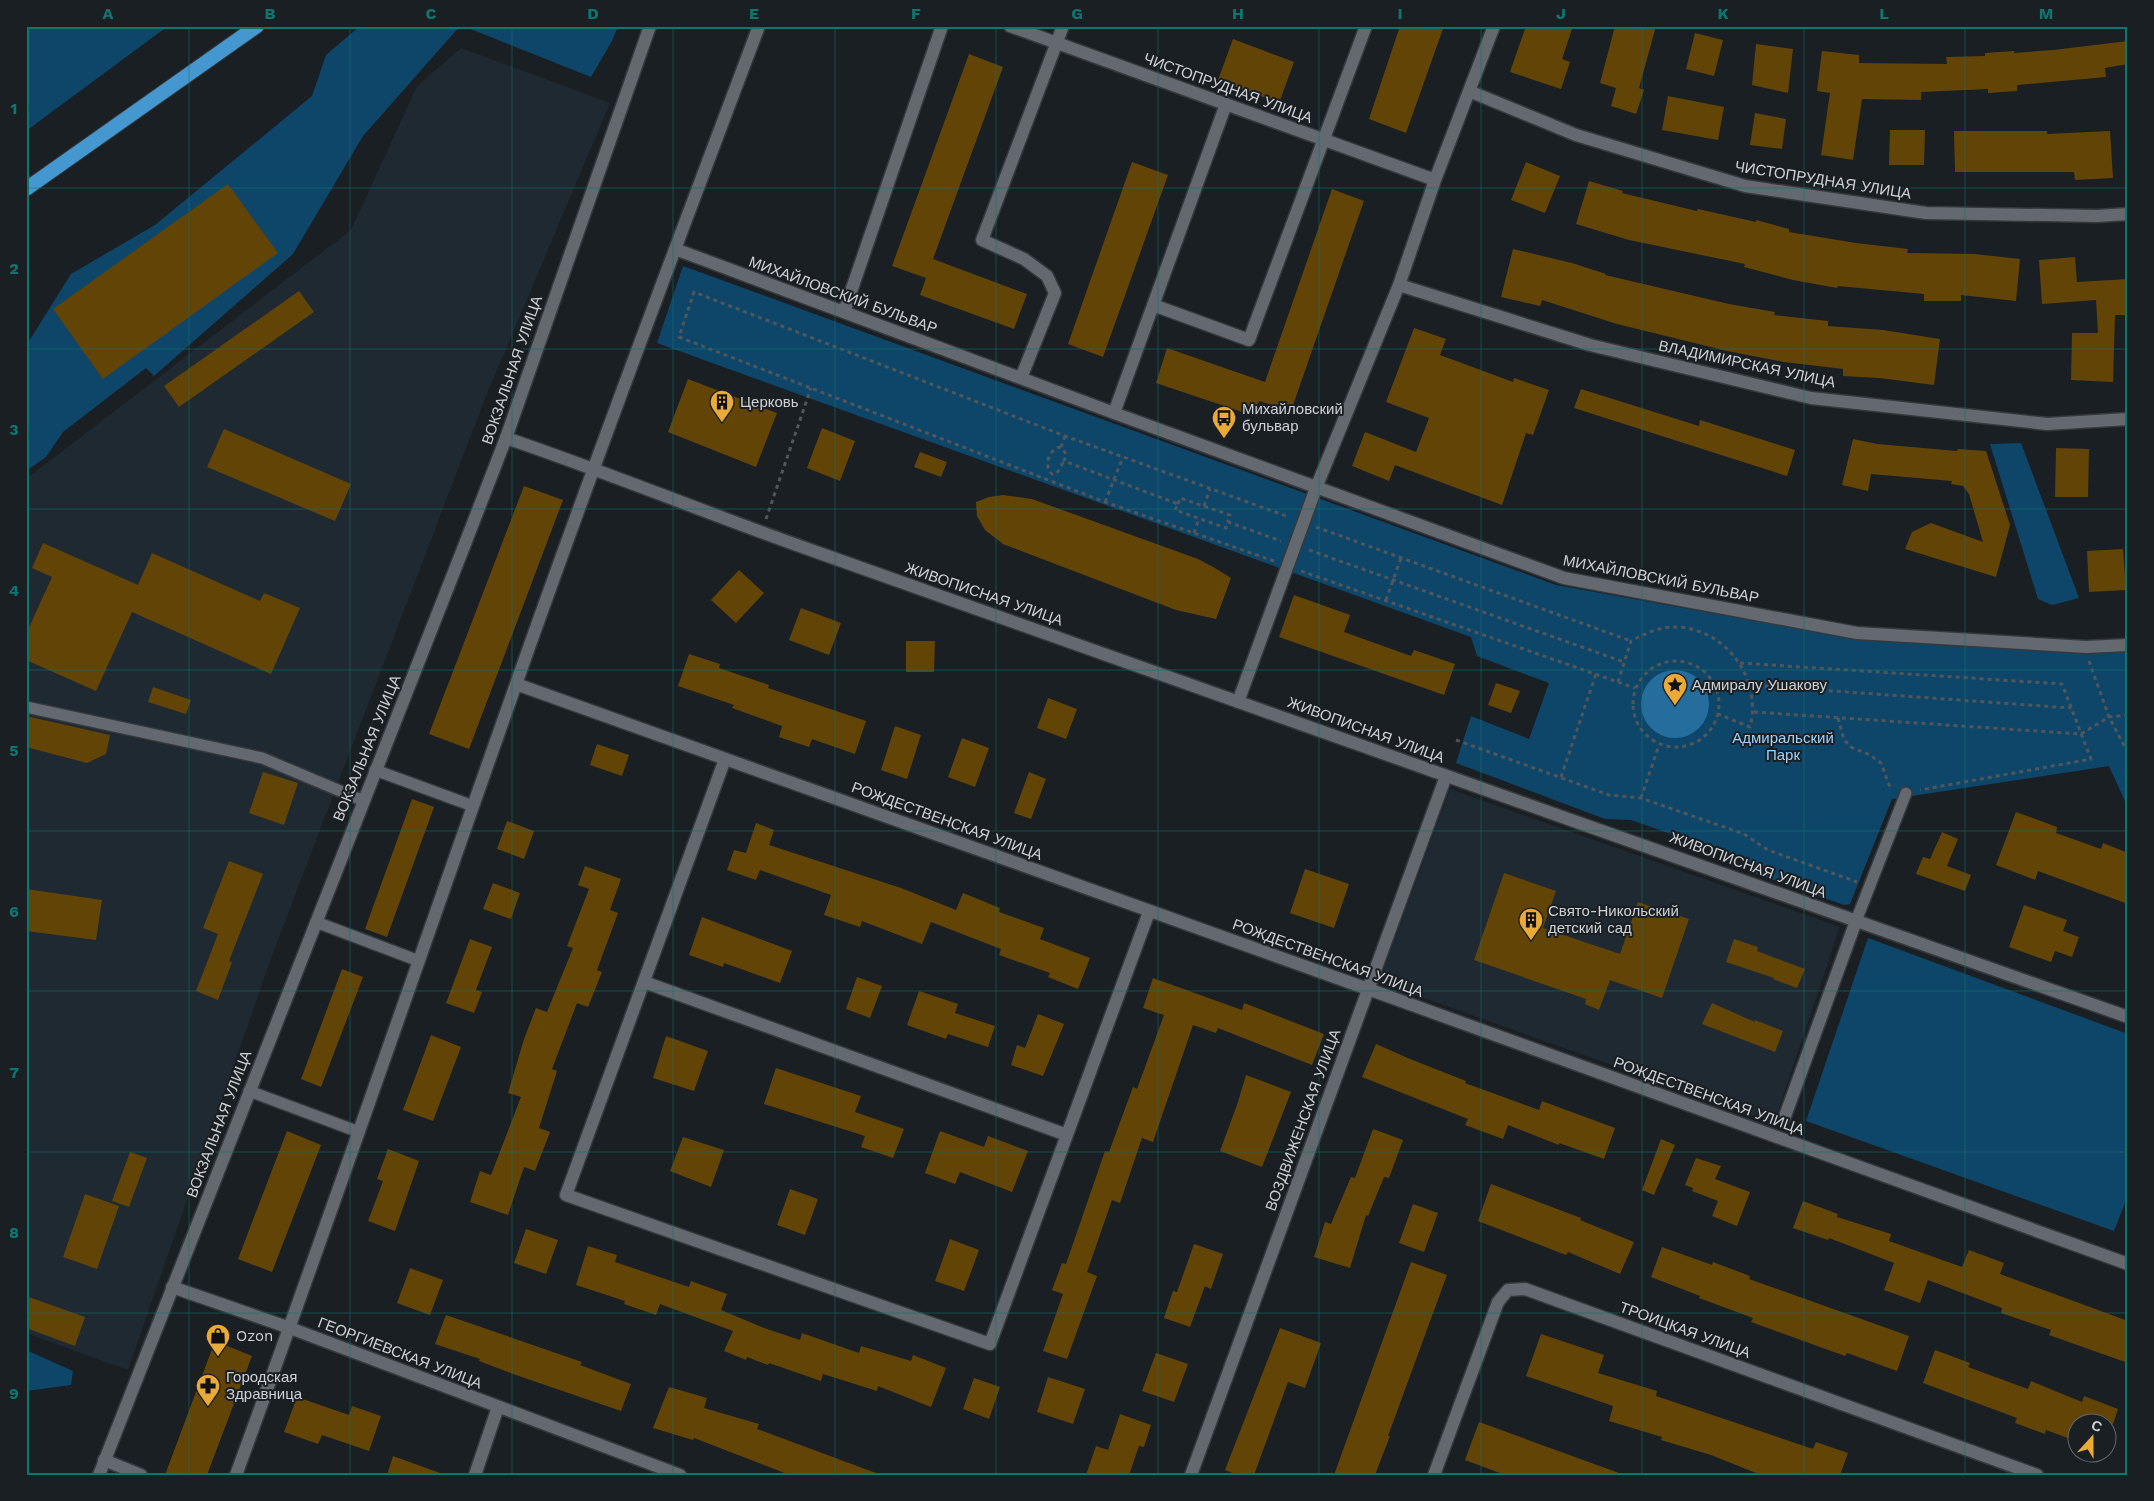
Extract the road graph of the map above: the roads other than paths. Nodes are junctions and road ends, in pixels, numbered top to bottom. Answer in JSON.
{"nodes":[{"id":1,"x":257,"y":26,"type":"edge"},
{"id":2,"x":650,"y":26,"type":"edge"},
{"id":3,"x":759,"y":26,"type":"edge"},
{"id":4,"x":942,"y":26,"type":"edge"},
{"id":5,"x":1010,"y":26,"type":"edge"},
{"id":6,"x":1063,"y":26,"type":"edge"},
{"id":7,"x":1366,"y":26,"type":"edge"},
{"id":8,"x":1494,"y":26,"type":"edge"},
{"id":9,"x":1056,"y":44,"type":"junction"},
{"id":10,"x":1469,"y":91,"type":"junction"},
{"id":11,"x":1226,"y":104,"type":"junction"},
{"id":12,"x":1324,"y":140,"type":"junction"},
{"id":13,"x":1435,"y":180,"type":"junction"},
{"id":14,"x":26,"y":190,"type":"edge"},
{"id":15,"x":2128,"y":214,"type":"edge"},
{"id":16,"x":674,"y":249,"type":"junction"},
{"id":17,"x":1399,"y":285,"type":"junction"},
{"id":18,"x":1153,"y":305,"type":"junction"},
{"id":19,"x":844,"y":312,"type":"junction"},
{"id":20,"x":1021,"y":378,"type":"junction"},
{"id":21,"x":1114,"y":413,"type":"junction"},
{"id":22,"x":2128,"y":419,"type":"edge"},
{"id":23,"x":506,"y":438,"type":"junction"},
{"id":24,"x":595,"y":468,"type":"junction"},
{"id":25,"x":1316,"y":488,"type":"junction"},
{"id":26,"x":2128,"y":644,"type":"edge"},
{"id":27,"x":516,"y":684,"type":"junction"},
{"id":28,"x":1238,"y":702,"type":"junction"},
{"id":29,"x":26,"y":707,"type":"edge"},
{"id":30,"x":725,"y":759,"type":"junction"},
{"id":31,"x":376,"y":770,"type":"junction"},
{"id":32,"x":1446,"y":776,"type":"junction"},
{"id":33,"x":1906,"y":792,"type":"road end"},
{"id":34,"x":364,"y":801,"type":"junction"},
{"id":35,"x":473,"y":806,"type":"junction"},
{"id":36,"x":1149,"y":912,"type":"junction"},
{"id":37,"x":1856,"y":921,"type":"junction"},
{"id":38,"x":316,"y":922,"type":"junction"},
{"id":39,"x":419,"y":961,"type":"junction"},
{"id":40,"x":644,"y":982,"type":"junction"},
{"id":41,"x":1368,"y":989,"type":"junction"},
{"id":42,"x":2128,"y":1017,"type":"edge"},
{"id":43,"x":249,"y":1091,"type":"junction"},
{"id":44,"x":1784,"y":1119,"type":"dead end"},
{"id":45,"x":359,"y":1132,"type":"junction"},
{"id":46,"x":1067,"y":1135,"type":"junction"},
{"id":47,"x":2128,"y":1264,"type":"edge"},
{"id":48,"x":172,"y":1287,"type":"junction"},
{"id":49,"x":290,"y":1328,"type":"junction"},
{"id":50,"x":498,"y":1407,"type":"junction"},
{"id":51,"x":104,"y":1460,"type":"junction"},
{"id":52,"x":99,"y":1475,"type":"edge"},
{"id":53,"x":141,"y":1475,"type":"edge"},
{"id":54,"x":236,"y":1475,"type":"edge"},
{"id":55,"x":475,"y":1475,"type":"edge"},
{"id":56,"x":680,"y":1475,"type":"edge"},
{"id":57,"x":1191,"y":1475,"type":"edge"},
{"id":58,"x":1434,"y":1475,"type":"edge"},
{"id":59,"x":2037,"y":1475,"type":"edge"}],
"edges":[{"from":1,"to":14,"type":"highway"},
{"from":2,"to":23,"type":"street","name":"ВОКЗАЛЬНАЯ УЛИЦА"},
{"from":3,"to":16,"type":"street"},
{"from":4,"to":19,"type":"street"},
{"from":5,"to":9,"type":"street","name":"ЧИСТОПРУДНАЯ УЛИЦА"},
{"from":6,"to":9,"type":"street"},
{"from":7,"to":12,"type":"street"},
{"from":8,"to":10,"type":"street"},
{"from":9,"to":11,"type":"street","name":"ЧИСТОПРУДНАЯ УЛИЦА"},
{"from":9,"to":20,"type":"street"},
{"from":10,"to":13,"type":"street"},
{"from":10,"to":15,"type":"street","name":"ЧИСТОПРУДНАЯ УЛИЦА"},
{"from":11,"to":12,"type":"street","name":"ЧИСТОПРУДНАЯ УЛИЦА"},
{"from":11,"to":18,"type":"street"},
{"from":12,"to":13,"type":"street","name":"ЧИСТОПРУДНАЯ УЛИЦА"},
{"from":12,"to":18,"type":"street"},
{"from":13,"to":17,"type":"street"},
{"from":16,"to":19,"type":"street","name":"МИХАЙЛОВСКИЙ БУЛЬВАР"},
{"from":16,"to":24,"type":"street"},
{"from":17,"to":22,"type":"street","name":"ВЛАДИМИРСКАЯ УЛИЦА"},
{"from":17,"to":25,"type":"street"},
{"from":18,"to":21,"type":"street"},
{"from":19,"to":20,"type":"street","name":"МИХАЙЛОВСКИЙ БУЛЬВАР"},
{"from":20,"to":21,"type":"street","name":"МИХАЙЛОВСКИЙ БУЛЬВАР"},
{"from":21,"to":25,"type":"street","name":"МИХАЙЛОВСКИЙ БУЛЬВАР"},
{"from":23,"to":24,"type":"street","name":"ЖИВОПИСНАЯ УЛИЦА"},
{"from":23,"to":31,"type":"street","name":"ВОКЗАЛЬНАЯ УЛИЦА"},
{"from":24,"to":27,"type":"street"},
{"from":24,"to":28,"type":"street","name":"ЖИВОПИСНАЯ УЛИЦА"},
{"from":25,"to":26,"type":"street","name":"МИХАЙЛОВСКИЙ БУЛЬВАР"},
{"from":25,"to":28,"type":"street"},
{"from":27,"to":30,"type":"street","name":"РОЖДЕСТВЕНСКАЯ УЛИЦА"},
{"from":27,"to":35,"type":"street"},
{"from":28,"to":32,"type":"street","name":"ЖИВОПИСНАЯ УЛИЦА"},
{"from":29,"to":34,"type":"lane"},
{"from":30,"to":36,"type":"street","name":"РОЖДЕСТВЕНСКАЯ УЛИЦА"},
{"from":30,"to":40,"type":"street"},
{"from":31,"to":34,"type":"street","name":"ВОКЗАЛЬНАЯ УЛИЦА"},
{"from":31,"to":35,"type":"lane"},
{"from":32,"to":37,"type":"street","name":"ЖИВОПИСНАЯ УЛИЦА"},
{"from":32,"to":41,"type":"street","name":"ВОЗДВИЖЕНСКАЯ УЛИЦА"},
{"from":33,"to":37,"type":"lane"},
{"from":34,"to":38,"type":"street","name":"ВОКЗАЛЬНАЯ УЛИЦА"},
{"from":35,"to":39,"type":"street"},
{"from":36,"to":41,"type":"street","name":"РОЖДЕСТВЕНСКАЯ УЛИЦА"},
{"from":36,"to":46,"type":"street"},
{"from":37,"to":42,"type":"street","name":"ЖИВОПИСНАЯ УЛИЦА"},
{"from":37,"to":44,"type":"street"},
{"from":38,"to":39,"type":"lane"},
{"from":38,"to":43,"type":"street","name":"ВОКЗАЛЬНАЯ УЛИЦА"},
{"from":39,"to":45,"type":"street"},
{"from":40,"to":46,"type":"street"},
{"from":40,"to":46,"type":"street"},
{"from":41,"to":47,"type":"street","name":"РОЖДЕСТВЕНСКАЯ УЛИЦА"},
{"from":41,"to":57,"type":"street","name":"ВОЗДВИЖЕНСКАЯ УЛИЦА"},
{"from":43,"to":45,"type":"lane"},
{"from":43,"to":48,"type":"street","name":"ВОКЗАЛЬНАЯ УЛИЦА"},
{"from":45,"to":49,"type":"street"},
{"from":48,"to":49,"type":"street","name":"ГЕОРГИЕВСКАЯ УЛИЦА"},
{"from":48,"to":51,"type":"street","name":"ВОКЗАЛЬНАЯ УЛИЦА"},
{"from":49,"to":50,"type":"street","name":"ГЕОРГИЕВСКАЯ УЛИЦА"},
{"from":49,"to":54,"type":"street"},
{"from":50,"to":55,"type":"street"},
{"from":50,"to":56,"type":"street","name":"ГЕОРГИЕВСКАЯ УЛИЦА"},
{"from":51,"to":52,"type":"street","name":"ВОКЗАЛЬНАЯ УЛИЦА"},
{"from":51,"to":53,"type":"street"},
{"from":58,"to":59,"type":"street","name":"ТРОИЦКАЯ УЛИЦА"}]}
